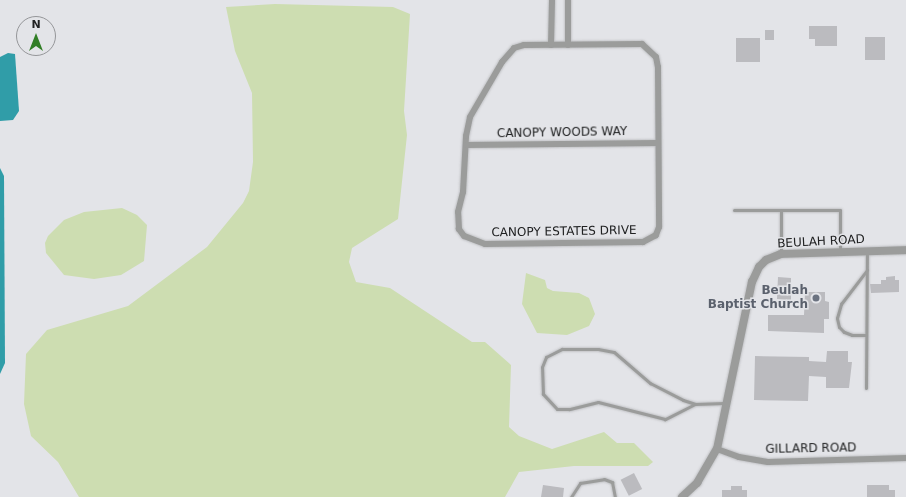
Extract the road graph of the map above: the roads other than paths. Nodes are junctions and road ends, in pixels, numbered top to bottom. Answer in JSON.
{"nodes":[{"id":1,"x":552,"y":0,"type":"edge"},
{"id":2,"x":568,"y":0,"type":"edge"},
{"id":3,"x":551,"y":45,"type":"junction"},
{"id":4,"x":568,"y":45,"type":"junction"},
{"id":5,"x":658,"y":143,"type":"junction"},
{"id":6,"x":466,"y":145,"type":"junction"},
{"id":7,"x":734,"y":210,"type":"dead end"},
{"id":8,"x":781,"y":210,"type":"junction"},
{"id":9,"x":906,"y":250,"type":"edge"},
{"id":10,"x":867,"y":252,"type":"junction"},
{"id":11,"x":840,"y":253,"type":"junction"},
{"id":12,"x":781,"y":254,"type":"junction"},
{"id":13,"x":867,"y":270,"type":"junction"},
{"id":14,"x":866,"y":335,"type":"junction"},
{"id":15,"x":866,"y":388,"type":"dead end"},
{"id":16,"x":727,"y":403,"type":"junction"},
{"id":17,"x":695,"y":404,"type":"junction"},
{"id":18,"x":718,"y":449,"type":"junction"},
{"id":19,"x":906,"y":458,"type":"edge"},
{"id":20,"x":571,"y":497,"type":"edge"},
{"id":21,"x":615,"y":497,"type":"edge"},
{"id":22,"x":682,"y":497,"type":"edge"}],
"edges":[{"from":1,"to":3,"type":"street"},
{"from":2,"to":4,"type":"street"},
{"from":3,"to":4,"type":"street","name":"CANOPY ESTATES DRIVE"},
{"from":3,"to":6,"type":"street","name":"CANOPY ESTATES DRIVE"},
{"from":4,"to":5,"type":"street","name":"CANOPY ESTATES DRIVE"},
{"from":5,"to":6,"type":"street","name":"CANOPY WOODS WAY"},
{"from":5,"to":6,"type":"street","name":"CANOPY ESTATES DRIVE"},
{"from":7,"to":8,"type":"lane"},
{"from":8,"to":11,"type":"lane"},
{"from":8,"to":12,"type":"lane"},
{"from":9,"to":10,"type":"street","name":"BEULAH ROAD"},
{"from":10,"to":11,"type":"street","name":"BEULAH ROAD"},
{"from":10,"to":13,"type":"lane"},
{"from":11,"to":12,"type":"street","name":"BEULAH ROAD"},
{"from":12,"to":16,"type":"street","name":"BEULAH ROAD"},
{"from":13,"to":14,"type":"lane"},
{"from":13,"to":14,"type":"lane"},
{"from":14,"to":15,"type":"lane"},
{"from":16,"to":17,"type":"lane"},
{"from":16,"to":18,"type":"street","name":"BEULAH ROAD"},
{"from":17,"to":17,"type":"lane"},
{"from":18,"to":19,"type":"street","name":"GILLARD ROAD"},
{"from":18,"to":22,"type":"street"},
{"from":20,"to":21,"type":"lane"}]}
